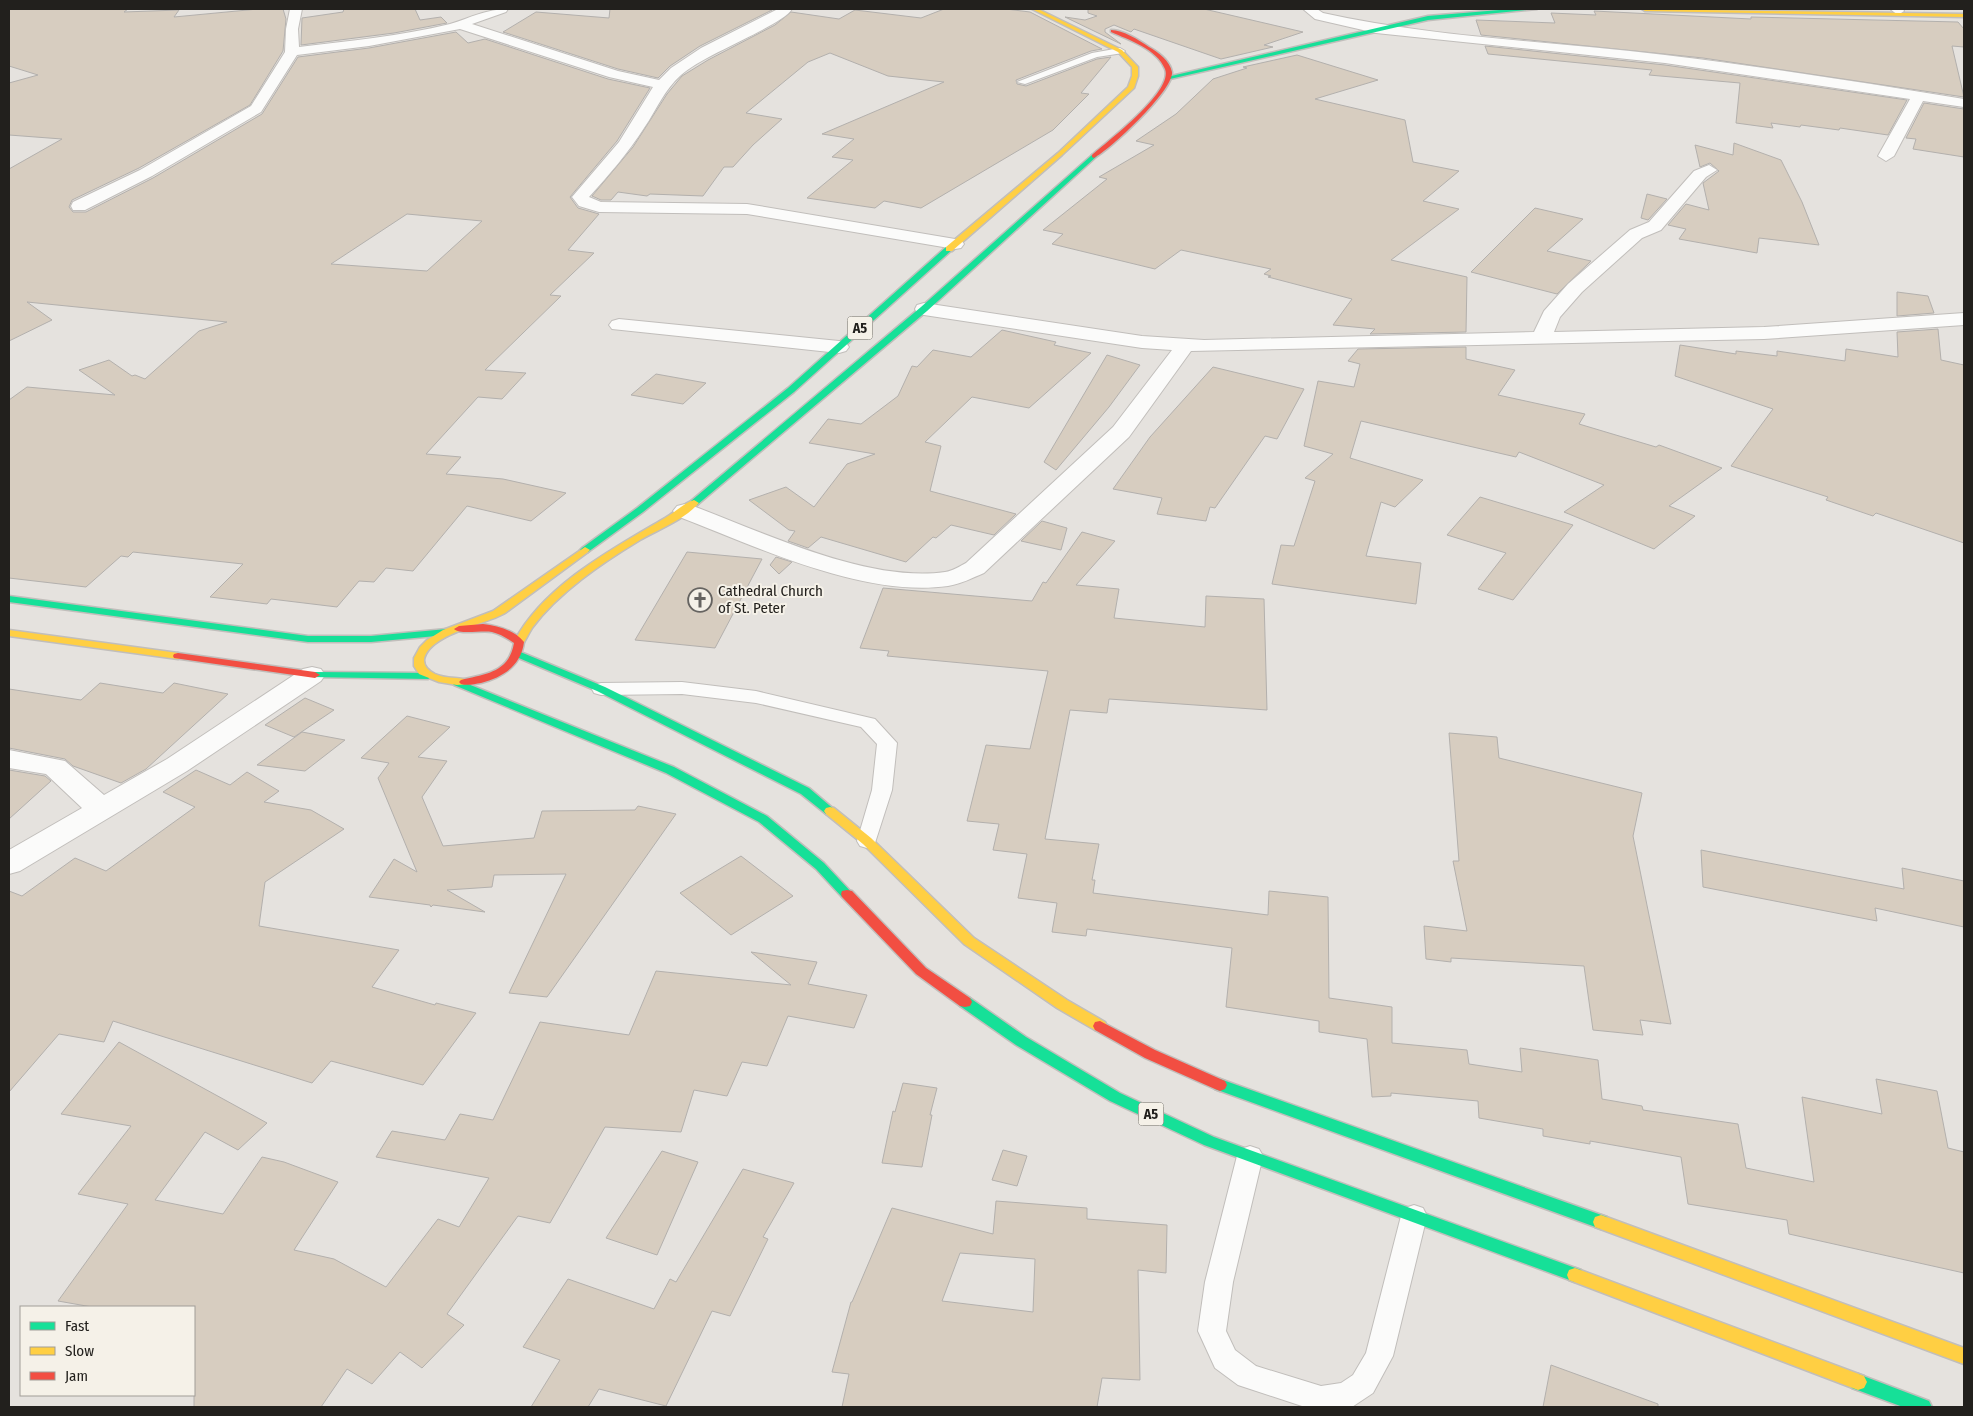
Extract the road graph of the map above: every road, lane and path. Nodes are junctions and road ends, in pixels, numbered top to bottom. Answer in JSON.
{"nodes":[{"id":1,"x":296,"y":9,"type":"edge"},
{"id":2,"x":502,"y":9,"type":"edge"},
{"id":3,"x":786,"y":9,"type":"edge"},
{"id":4,"x":1034,"y":9,"type":"edge"},
{"id":5,"x":1309,"y":9,"type":"edge"},
{"id":6,"x":1462,"y":9,"type":"edge"},
{"id":7,"x":1534,"y":9,"type":"edge"},
{"id":8,"x":1644,"y":9,"type":"edge"},
{"id":9,"x":1816,"y":9,"type":"edge"},
{"id":10,"x":1484,"y":10,"type":"edge"},
{"id":11,"x":1897,"y":10,"type":"edge"},
{"id":12,"x":1964,"y":14,"type":"edge"},
{"id":13,"x":461,"y":25,"type":"junction"},
{"id":14,"x":1370,"y":27,"type":"junction"},
{"id":15,"x":1106,"y":28,"type":"dead end"},
{"id":16,"x":1120,"y":51,"type":"junction"},
{"id":17,"x":292,"y":52,"type":"junction"},
{"id":18,"x":1169,"y":72,"type":"junction"},
{"id":19,"x":1022,"y":82,"type":"dead end"},
{"id":20,"x":663,"y":85,"type":"junction"},
{"id":21,"x":1918,"y":96,"type":"junction"},
{"id":22,"x":1964,"y":103,"type":"edge"},
{"id":23,"x":1060,"y":154,"type":"junction"},
{"id":24,"x":1886,"y":156,"type":"dead end"},
{"id":25,"x":1090,"y":159,"type":"junction"},
{"id":26,"x":1709,"y":170,"type":"dead end"},
{"id":27,"x":79,"y":206,"type":"dead end"},
{"id":28,"x":955,"y":244,"type":"junction"},
{"id":29,"x":924,"y":309,"type":"junction"},
{"id":30,"x":1964,"y":319,"type":"edge"},
{"id":31,"x":619,"y":325,"type":"dead end"},
{"id":32,"x":1541,"y":339,"type":"junction"},
{"id":33,"x":1185,"y":346,"type":"junction"},
{"id":34,"x":839,"y":347,"type":"junction"},
{"id":35,"x":685,"y":511,"type":"junction"},
{"id":36,"x":9,"y":599,"type":"edge"},
{"id":37,"x":459,"y":629,"type":"junction"},
{"id":38,"x":447,"y":632,"type":"junction"},
{"id":39,"x":9,"y":633,"type":"edge"},
{"id":40,"x":519,"y":642,"type":"junction"},
{"id":41,"x":518,"y":654,"type":"junction"},
{"id":42,"x":312,"y":674,"type":"junction"},
{"id":43,"x":428,"y":676,"type":"junction"},
{"id":44,"x":458,"y":683,"type":"junction"},
{"id":45,"x":601,"y":689,"type":"junction"},
{"id":46,"x":9,"y":759,"type":"edge"},
{"id":47,"x":102,"y":809,"type":"junction"},
{"id":48,"x":867,"y":841,"type":"junction"},
{"id":49,"x":9,"y":864,"type":"edge"},
{"id":50,"x":1250,"y":1156,"type":"junction"},
{"id":51,"x":1414,"y":1216,"type":"junction"},
{"id":52,"x":1964,"y":1356,"type":"edge"},
{"id":53,"x":1923,"y":1407,"type":"edge"}],
"edges":[{"from":1,"to":17,"type":"street"},
{"from":2,"to":13,"type":"street"},
{"from":3,"to":20,"type":"street"},
{"from":4,"to":16,"type":"main road","number":"A5"},
{"from":5,"to":14,"type":"street"},
{"from":6,"to":14,"type":"main road"},
{"from":7,"to":10,"type":"main road"},
{"from":8,"to":12,"type":"main road"},
{"from":9,"to":11,"type":"main road"},
{"from":10,"to":14,"type":"main road"},
{"from":11,"to":12,"type":"main road"},
{"from":13,"to":17,"type":"street"},
{"from":13,"to":20,"type":"street"},
{"from":14,"to":18,"type":"main road"},
{"from":14,"to":21,"type":"street"},
{"from":15,"to":18,"type":"main road"},
{"from":16,"to":19,"type":"lane"},
{"from":16,"to":23,"type":"main road","number":"A5"},
{"from":17,"to":27,"type":"street"},
{"from":18,"to":25,"type":"main road","number":"A5"},
{"from":20,"to":28,"type":"street"},
{"from":21,"to":22,"type":"street"},
{"from":21,"to":24,"type":"street"},
{"from":23,"to":25,"type":"main road"},
{"from":23,"to":28,"type":"main road","number":"A5"},
{"from":25,"to":29,"type":"main road","number":"A5"},
{"from":26,"to":32,"type":"street"},
{"from":28,"to":34,"type":"main road","number":"A5"},
{"from":29,"to":33,"type":"street"},
{"from":29,"to":35,"type":"main road","number":"A5"},
{"from":30,"to":32,"type":"street"},
{"from":31,"to":34,"type":"street"},
{"from":32,"to":33,"type":"street"},
{"from":33,"to":35,"type":"street"},
{"from":34,"to":37,"type":"main road","number":"A5"},
{"from":35,"to":40,"type":"main road","number":"A5"},
{"from":36,"to":38,"type":"main road"},
{"from":37,"to":38,"type":"main road"},
{"from":37,"to":40,"type":"main road"},
{"from":38,"to":43,"type":"main road"},
{"from":39,"to":42,"type":"main road"},
{"from":40,"to":41,"type":"main road"},
{"from":41,"to":44,"type":"main road"},
{"from":41,"to":45,"type":"main road"},
{"from":42,"to":43,"type":"main road"},
{"from":42,"to":47,"type":"street"},
{"from":43,"to":44,"type":"main road"},
{"from":44,"to":50,"type":"main road","number":"A5"},
{"from":45,"to":48,"type":"main road"},
{"from":45,"to":48,"type":"lane"},
{"from":46,"to":47,"type":"street"},
{"from":47,"to":49,"type":"street"},
{"from":48,"to":52,"type":"main road"},
{"from":50,"to":51,"type":"main road","number":"A5"},
{"from":50,"to":51,"type":"lane"},
{"from":51,"to":53,"type":"main road","number":"A5"}]}
